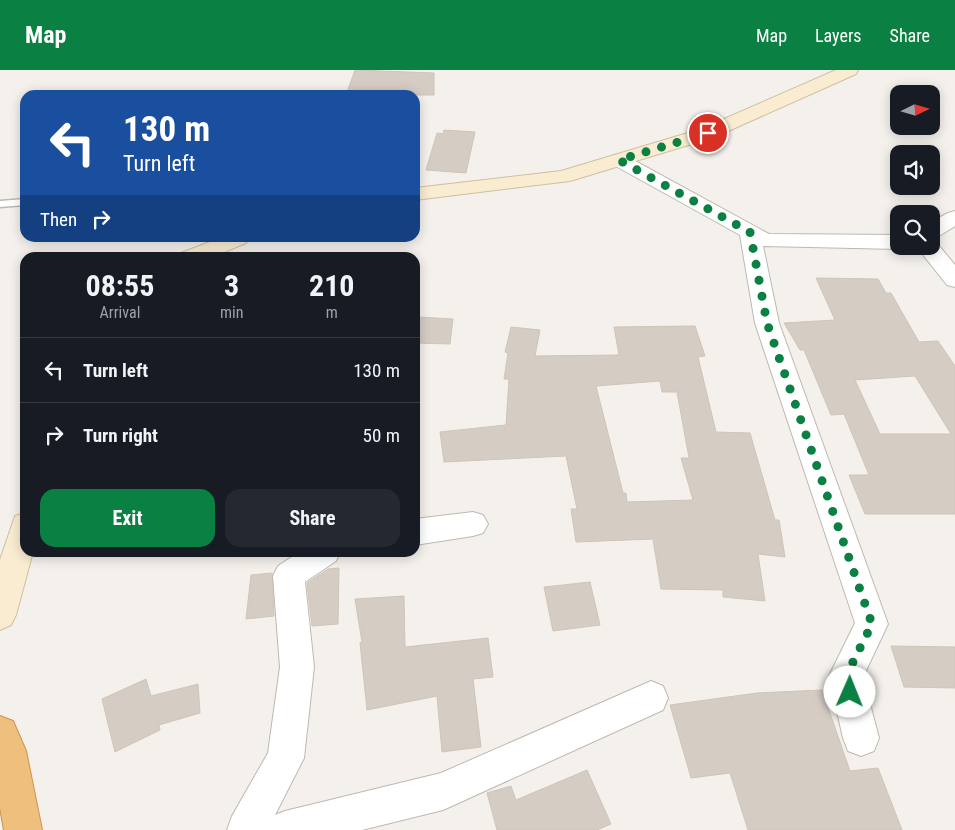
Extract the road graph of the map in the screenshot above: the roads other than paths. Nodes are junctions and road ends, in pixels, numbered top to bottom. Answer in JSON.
{"nodes":[{"id":1,"x":850,"y":70,"type":"edge"},
{"id":2,"x":619,"y":160,"type":"junction"},
{"id":3,"x":420,"y":193,"type":"edge"},
{"id":4,"x":20,"y":202,"type":"edge"},
{"id":5,"x":0,"y":204,"type":"edge"},
{"id":6,"x":955,"y":217,"type":"edge"},
{"id":7,"x":940,"y":226,"type":"edge"},
{"id":8,"x":750,"y":232,"type":"junction"},
{"id":9,"x":228,"y":242,"type":"edge"},
{"id":10,"x":890,"y":242,"type":"edge"},
{"id":11,"x":204,"y":252,"type":"edge"},
{"id":12,"x":934,"y":255,"type":"edge"},
{"id":13,"x":955,"y":280,"type":"edge"},
{"id":14,"x":473,"y":524,"type":"dead end"},
{"id":15,"x":420,"y":531,"type":"edge"},
{"id":16,"x":20,"y":543,"type":"edge"},
{"id":17,"x":318,"y":557,"type":"edge"},
{"id":18,"x":0,"y":615,"type":"edge"},
{"id":19,"x":651,"y":698,"type":"dead end"},
{"id":20,"x":0,"y":734,"type":"edge"},
{"id":21,"x":861,"y":738,"type":"dead end"},
{"id":22,"x":23,"y":830,"type":"edge"},
{"id":23,"x":246,"y":830,"type":"edge"},
{"id":24,"x":285,"y":830,"type":"edge"}],
"edges":[{"from":1,"to":2,"type":"main road"},
{"from":2,"to":3,"type":"main road"},
{"from":2,"to":8,"type":"street"},
{"from":4,"to":5,"type":"lane"},
{"from":6,"to":7,"type":"street"},
{"from":8,"to":10,"type":"street"},
{"from":8,"to":21,"type":"street"},
{"from":9,"to":11,"type":"main road"},
{"from":12,"to":13,"type":"street"},
{"from":14,"to":15,"type":"street"},
{"from":16,"to":18,"type":"main road"},
{"from":17,"to":23,"type":"street"},
{"from":19,"to":24,"type":"street"},
{"from":20,"to":22,"type":"highway"}]}
